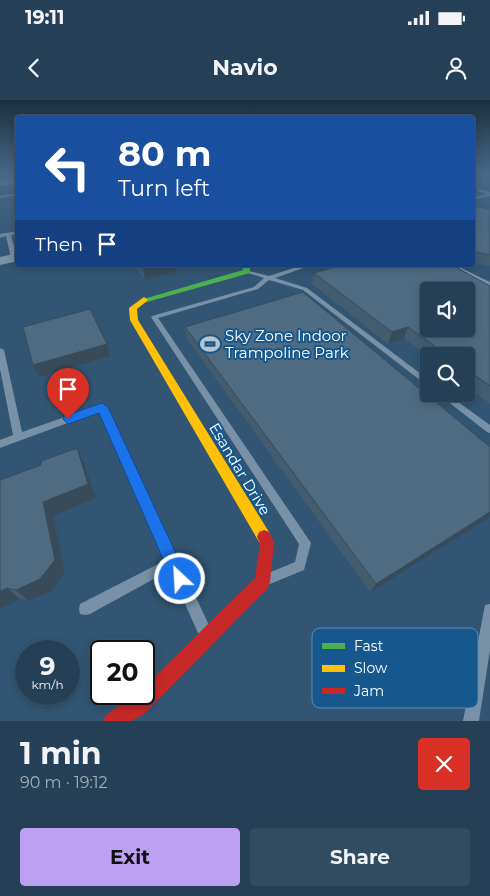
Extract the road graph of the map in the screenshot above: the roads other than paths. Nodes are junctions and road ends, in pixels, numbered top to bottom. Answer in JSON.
{"nodes":[{"id":1,"x":15,"y":233,"type":"edge"},
{"id":2,"x":8,"y":234,"type":"junction"},
{"id":3,"x":0,"y":236,"type":"edge"},
{"id":4,"x":15,"y":255,"type":"edge"},
{"id":5,"x":15,"y":258,"type":"edge"},
{"id":6,"x":0,"y":261,"type":"edge"},
{"id":7,"x":303,"y":267,"type":"edge"},
{"id":8,"x":454,"y":267,"type":"edge"},
{"id":9,"x":246,"y":268,"type":"edge"},
{"id":10,"x":268,"y":278,"type":"junction"},
{"id":11,"x":490,"y":284,"type":"edge"},
{"id":12,"x":0,"y":350,"type":"edge"},
{"id":13,"x":420,"y":377,"type":"edge"},
{"id":14,"x":453,"y":402,"type":"edge"},
{"id":15,"x":490,"y":430,"type":"edge"},
{"id":16,"x":18,"y":437,"type":"junction"},
{"id":17,"x":0,"y":444,"type":"edge"},
{"id":18,"x":172,"y":563,"type":"junction"},
{"id":19,"x":262,"y":582,"type":"junction"},
{"id":20,"x":86,"y":608,"type":"dead end"},
{"id":21,"x":490,"y":610,"type":"edge"},
{"id":22,"x":208,"y":637,"type":"junction"},
{"id":23,"x":478,"y":680,"type":"edge"},
{"id":24,"x":473,"y":708,"type":"edge"},
{"id":25,"x":112,"y":721,"type":"edge"},
{"id":26,"x":471,"y":721,"type":"edge"}],
"edges":[{"from":1,"to":2,"type":"lane"},
{"from":2,"to":3,"type":"lane"},
{"from":2,"to":4,"type":"lane"},
{"from":5,"to":6,"type":"street"},
{"from":7,"to":10,"type":"lane"},
{"from":8,"to":11,"type":"lane"},
{"from":9,"to":10,"type":"lane"},
{"from":9,"to":19,"type":"street","name":"Esandar Drive"},
{"from":10,"to":13,"type":"lane"},
{"from":10,"to":19,"type":"lane"},
{"from":12,"to":16,"type":"lane"},
{"from":14,"to":15,"type":"lane"},
{"from":16,"to":17,"type":"lane"},
{"from":16,"to":18,"type":"lane"},
{"from":18,"to":20,"type":"lane"},
{"from":18,"to":22,"type":"lane"},
{"from":19,"to":22,"type":"street"},
{"from":21,"to":23,"type":"lane"},
{"from":22,"to":25,"type":"street"},
{"from":24,"to":26,"type":"lane"}]}
